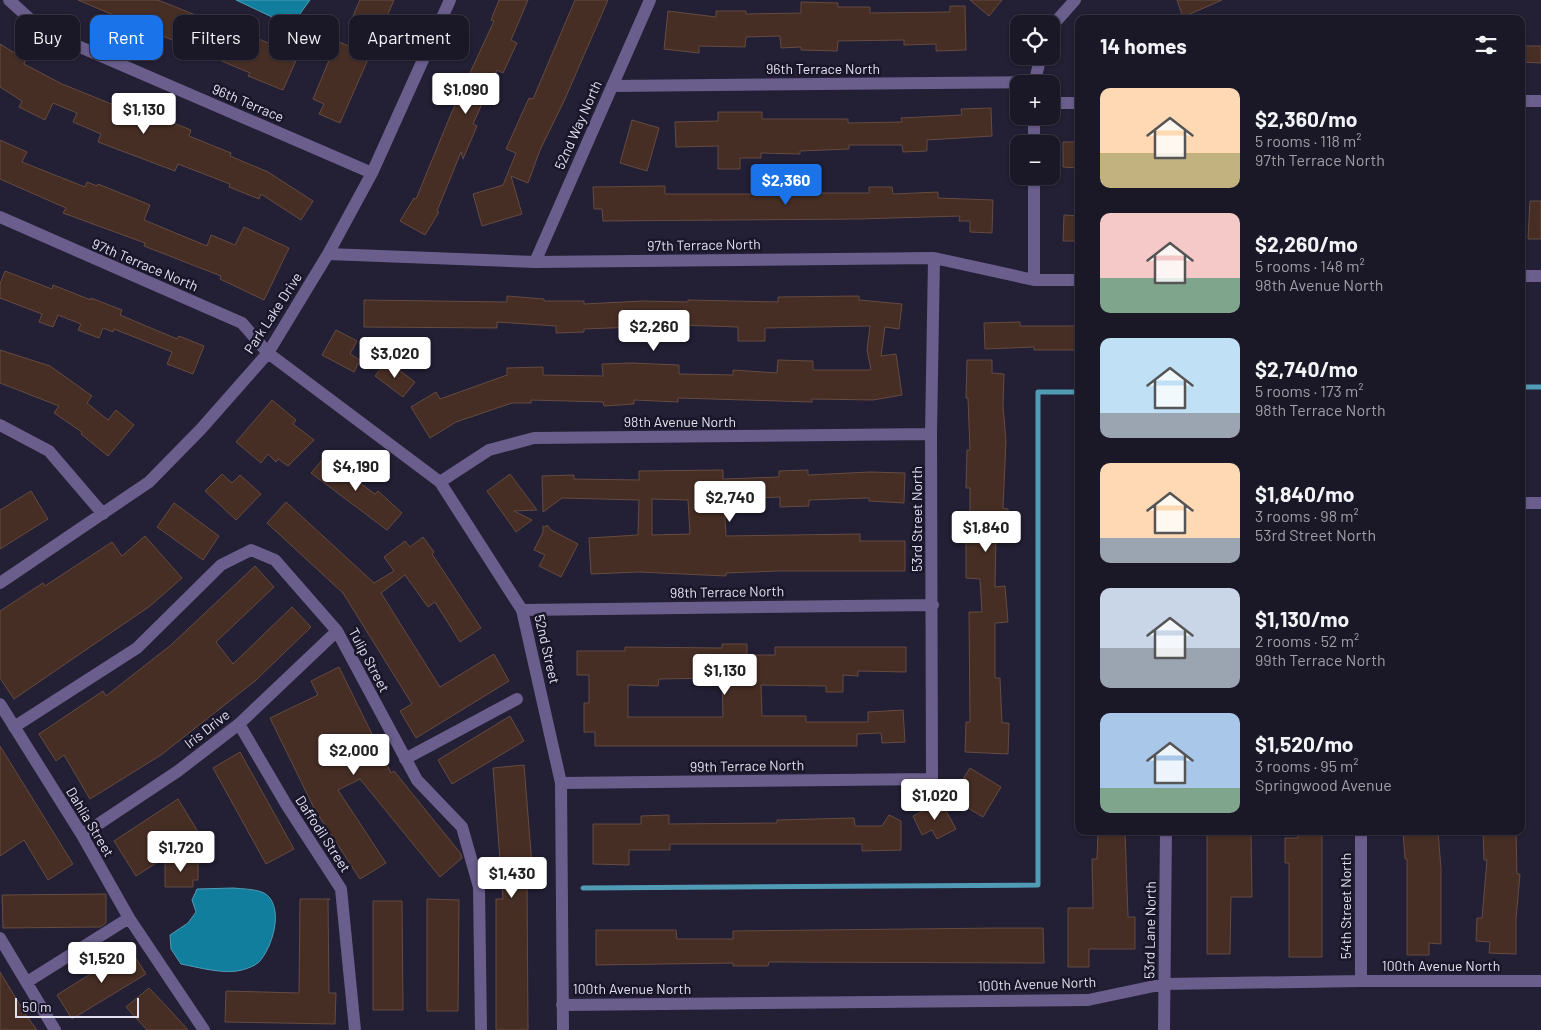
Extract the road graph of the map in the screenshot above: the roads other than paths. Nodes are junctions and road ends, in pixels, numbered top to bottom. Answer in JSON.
{"nodes":[{"id":1,"x":9,"y":0,"type":"edge"},
{"id":2,"x":450,"y":0,"type":"edge"},
{"id":3,"x":650,"y":0,"type":"edge"},
{"id":4,"x":1076,"y":0,"type":"edge"},
{"id":5,"x":1060,"y":17,"type":"edge"},
{"id":6,"x":1010,"y":83,"type":"edge"},
{"id":7,"x":612,"y":86,"type":"junction"},
{"id":8,"x":1525,"y":101,"type":"edge"},
{"id":9,"x":1541,"y":101,"type":"edge"},
{"id":10,"x":1075,"y":103,"type":"edge"},
{"id":11,"x":1060,"y":104,"type":"edge"},
{"id":12,"x":372,"y":173,"type":"junction"},
{"id":13,"x":1034,"y":185,"type":"edge"},
{"id":14,"x":0,"y":217,"type":"edge"},
{"id":15,"x":328,"y":254,"type":"junction"},
{"id":16,"x":934,"y":258,"type":"junction"},
{"id":17,"x":535,"y":262,"type":"junction"},
{"id":18,"x":1525,"y":276,"type":"edge"},
{"id":19,"x":1541,"y":276,"type":"edge"},
{"id":20,"x":1034,"y":280,"type":"junction"},
{"id":21,"x":1075,"y":280,"type":"edge"},
{"id":22,"x":268,"y":353,"type":"junction"},
{"id":23,"x":0,"y":425,"type":"edge"},
{"id":24,"x":931,"y":434,"type":"junction"},
{"id":25,"x":440,"y":482,"type":"junction"},
{"id":26,"x":1525,"y":503,"type":"edge"},
{"id":27,"x":1541,"y":503,"type":"edge"},
{"id":28,"x":103,"y":514,"type":"junction"},
{"id":29,"x":0,"y":583,"type":"edge"},
{"id":30,"x":933,"y":605,"type":"junction"},
{"id":31,"x":522,"y":610,"type":"junction"},
{"id":32,"x":337,"y":631,"type":"junction"},
{"id":33,"x":517,"y":699,"type":"dead end"},
{"id":34,"x":0,"y":704,"type":"edge"},
{"id":35,"x":238,"y":724,"type":"junction"},
{"id":36,"x":14,"y":727,"type":"junction"},
{"id":37,"x":405,"y":759,"type":"junction"},
{"id":38,"x":932,"y":779,"type":"joint"},
{"id":39,"x":561,"y":783,"type":"junction"},
{"id":40,"x":82,"y":835,"type":"junction"},
{"id":41,"x":1166,"y":835,"type":"edge"},
{"id":42,"x":1361,"y":835,"type":"edge"},
{"id":43,"x":129,"y":918,"type":"junction"},
{"id":44,"x":2,"y":947,"type":"edge"},
{"id":45,"x":1361,"y":980,"type":"junction"},
{"id":46,"x":1541,"y":981,"type":"edge"},
{"id":47,"x":27,"y":982,"type":"junction"},
{"id":48,"x":1164,"y":984,"type":"junction"},
{"id":49,"x":562,"y":1005,"type":"junction"},
{"id":50,"x":55,"y":1030,"type":"edge"},
{"id":51,"x":204,"y":1030,"type":"edge"},
{"id":52,"x":354,"y":1030,"type":"edge"},
{"id":53,"x":481,"y":1030,"type":"edge"},
{"id":54,"x":563,"y":1030,"type":"edge"},
{"id":55,"x":1164,"y":1030,"type":"edge"}],
"edges":[{"from":1,"to":12,"type":"street","name":"96th Terrace"},
{"from":2,"to":12,"type":"street","name":"Park Lake Drive"},
{"from":3,"to":7,"type":"street","name":"52nd Way North"},
{"from":4,"to":5,"type":"street"},
{"from":6,"to":7,"type":"street","name":"96th Terrace North"},
{"from":7,"to":17,"type":"street","name":"52nd Way North"},
{"from":8,"to":9,"type":"street"},
{"from":10,"to":11,"type":"street"},
{"from":12,"to":15,"type":"street","name":"Park Lake Drive"},
{"from":13,"to":20,"type":"street"},
{"from":14,"to":22,"type":"street","name":"97th Terrace North"},
{"from":15,"to":17,"type":"street","name":"97th Terrace North"},
{"from":15,"to":22,"type":"street","name":"Park Lake Drive"},
{"from":16,"to":17,"type":"street","name":"97th Terrace North"},
{"from":16,"to":20,"type":"street","name":"97th Terrace North"},
{"from":16,"to":24,"type":"street","name":"53rd Street North"},
{"from":18,"to":19,"type":"street"},
{"from":20,"to":21,"type":"street","name":"97th Terrace North"},
{"from":22,"to":25,"type":"street","name":"52nd Street"},
{"from":22,"to":28,"type":"street","name":"Park Lake Drive"},
{"from":23,"to":28,"type":"street"},
{"from":24,"to":25,"type":"street","name":"98th Avenue North"},
{"from":24,"to":30,"type":"street","name":"53rd Street North"},
{"from":25,"to":31,"type":"street","name":"52nd Street"},
{"from":26,"to":27,"type":"street"},
{"from":28,"to":29,"type":"street","name":"Park Lake Drive"},
{"from":30,"to":31,"type":"street","name":"98th Terrace North"},
{"from":30,"to":38,"type":"street","name":"53rd Street North"},
{"from":31,"to":39,"type":"street","name":"52nd Street"},
{"from":32,"to":35,"type":"street","name":"Iris Drive"},
{"from":32,"to":36,"type":"street","name":"Tulip Street"},
{"from":32,"to":37,"type":"street","name":"Tulip Street"},
{"from":33,"to":37,"type":"street"},
{"from":34,"to":36,"type":"street","name":"Dahlia Street"},
{"from":35,"to":40,"type":"street","name":"Iris Drive"},
{"from":35,"to":52,"type":"street","name":"Daffodil Street"},
{"from":36,"to":40,"type":"street","name":"Dahlia Street"},
{"from":37,"to":53,"type":"street","name":"Tulip Street"},
{"from":38,"to":39,"type":"street","name":"99th Terrace North"},
{"from":39,"to":49,"type":"street","name":"52nd Street"},
{"from":40,"to":43,"type":"street","name":"Dahlia Street"},
{"from":41,"to":48,"type":"street","name":"53rd Lane North"},
{"from":42,"to":45,"type":"street","name":"54th Street North"},
{"from":43,"to":47,"type":"street"},
{"from":43,"to":51,"type":"street","name":"Dahlia Street"},
{"from":44,"to":47,"type":"street"},
{"from":45,"to":46,"type":"street","name":"100th Avenue North"},
{"from":45,"to":48,"type":"street","name":"100th Avenue North"},
{"from":47,"to":50,"type":"street"},
{"from":48,"to":49,"type":"street","name":"100th Avenue North"},
{"from":48,"to":55,"type":"street","name":"53rd Lane North"},
{"from":49,"to":54,"type":"street","name":"52nd Street"}]}
